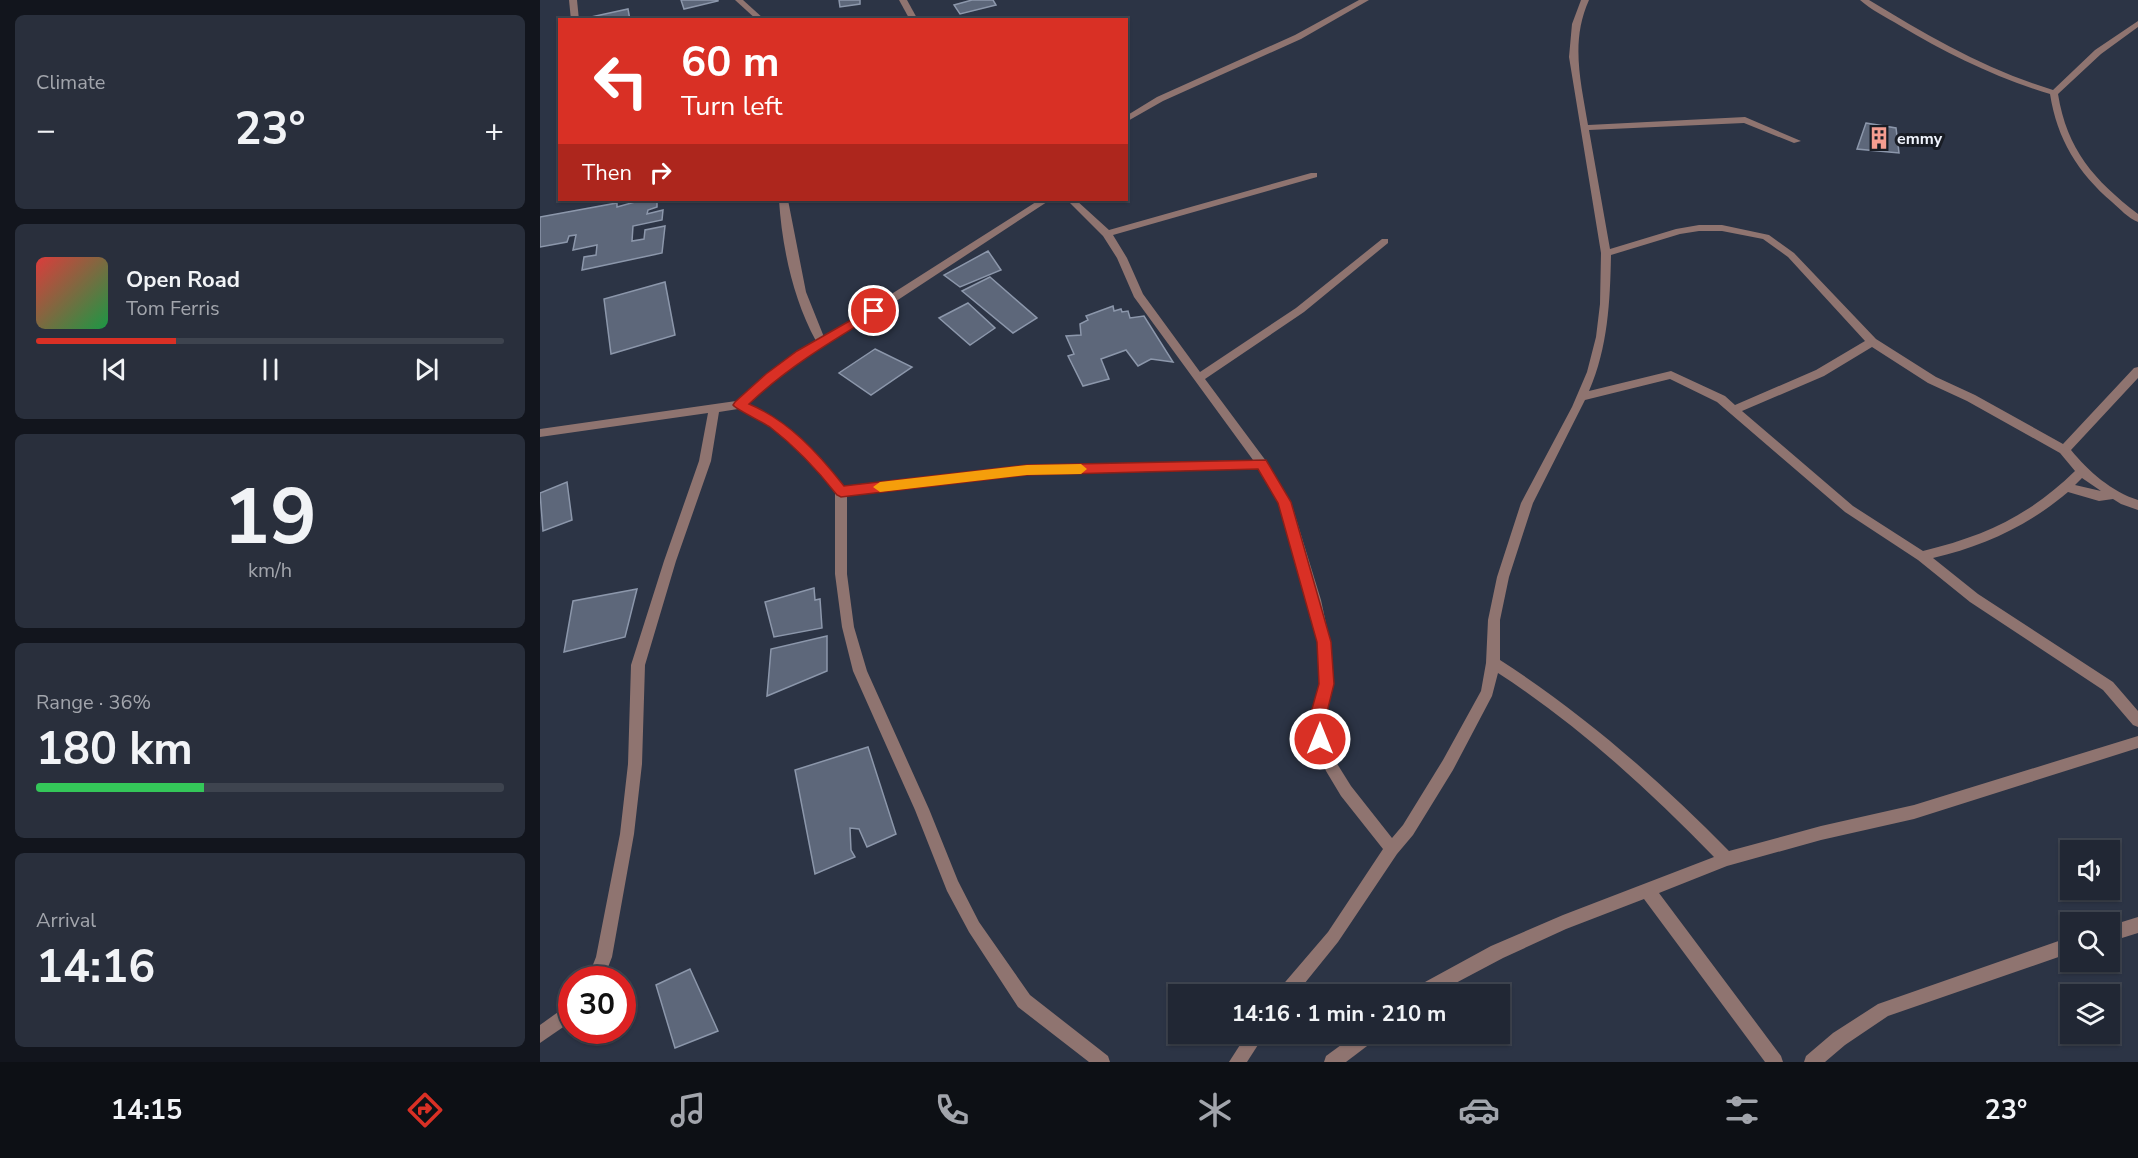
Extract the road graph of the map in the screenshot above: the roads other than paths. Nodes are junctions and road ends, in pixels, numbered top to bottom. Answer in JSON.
{"nodes":[{"id":1,"x":573,"y":0,"type":"edge"},
{"id":2,"x":739,"y":0,"type":"edge"},
{"id":3,"x":903,"y":0,"type":"edge"},
{"id":4,"x":1344,"y":0,"type":"edge"},
{"id":5,"x":1365,"y":0,"type":"edge"},
{"id":6,"x":1585,"y":0,"type":"edge"},
{"id":7,"x":1864,"y":0,"type":"edge"},
{"id":8,"x":1355,"y":5,"type":"junction"},
{"id":9,"x":575,"y":18,"type":"edge"},
{"id":10,"x":760,"y":18,"type":"edge"},
{"id":11,"x":913,"y":18,"type":"edge"},
{"id":12,"x":2138,"y":23,"type":"edge"},
{"id":13,"x":2054,"y":93,"type":"junction"},
{"id":14,"x":1128,"y":119,"type":"edge"},
{"id":15,"x":1584,"y":128,"type":"junction"},
{"id":16,"x":1797,"y":141,"type":"dead end"},
{"id":17,"x":1314,"y":175,"type":"dead end"},
{"id":18,"x":783,"y":201,"type":"edge"},
{"id":19,"x":1043,"y":201,"type":"edge"},
{"id":20,"x":1072,"y":201,"type":"edge"},
{"id":21,"x":2138,"y":219,"type":"edge"},
{"id":22,"x":1107,"y":234,"type":"junction"},
{"id":23,"x":1385,"y":242,"type":"dead end"},
{"id":24,"x":1606,"y":253,"type":"junction"},
{"id":25,"x":1872,"y":342,"type":"junction"},
{"id":26,"x":822,"y":343,"type":"junction"},
{"id":27,"x":2138,"y":371,"type":"edge"},
{"id":28,"x":1198,"y":378,"type":"junction"},
{"id":29,"x":1582,"y":396,"type":"junction"},
{"id":30,"x":740,"y":405,"type":"junction"},
{"id":31,"x":714,"y":409,"type":"junction"},
{"id":32,"x":1736,"y":409,"type":"junction"},
{"id":33,"x":540,"y":433,"type":"edge"},
{"id":34,"x":2064,"y":450,"type":"junction"},
{"id":35,"x":1262,"y":464,"type":"junction"},
{"id":36,"x":2082,"y":471,"type":"junction"},
{"id":37,"x":2067,"y":487,"type":"junction"},
{"id":38,"x":841,"y":492,"type":"junction"},
{"id":39,"x":2114,"y":494,"type":"junction"},
{"id":40,"x":2138,"y":505,"type":"edge"},
{"id":41,"x":1922,"y":556,"type":"junction"},
{"id":42,"x":1493,"y":663,"type":"junction"},
{"id":43,"x":2138,"y":722,"type":"edge"},
{"id":44,"x":2138,"y":742,"type":"edge"},
{"id":45,"x":1392,"y":849,"type":"junction"},
{"id":46,"x":1727,"y":859,"type":"junction"},
{"id":47,"x":1648,"y":891,"type":"junction"},
{"id":48,"x":2138,"y":925,"type":"edge"},
{"id":49,"x":2120,"y":931,"type":"edge"},
{"id":50,"x":2060,"y":948,"type":"edge"},
{"id":51,"x":600,"y":966,"type":"edge"},
{"id":52,"x":1294,"y":984,"type":"edge"},
{"id":53,"x":1438,"y":984,"type":"edge"},
{"id":54,"x":558,"y":1021,"type":"edge"},
{"id":55,"x":540,"y":1035,"type":"edge"},
{"id":56,"x":1250,"y":1044,"type":"edge"},
{"id":57,"x":1356,"y":1044,"type":"edge"},
{"id":58,"x":1102,"y":1062,"type":"edge"},
{"id":59,"x":1237,"y":1062,"type":"edge"},
{"id":60,"x":1332,"y":1062,"type":"edge"},
{"id":61,"x":1775,"y":1062,"type":"edge"},
{"id":62,"x":1812,"y":1062,"type":"edge"}],
"edges":[{"from":1,"to":9,"type":"street"},
{"from":2,"to":10,"type":"street"},
{"from":3,"to":11,"type":"street"},
{"from":4,"to":8,"type":"street"},
{"from":5,"to":8,"type":"street"},
{"from":6,"to":15,"type":"street"},
{"from":7,"to":13,"type":"street"},
{"from":8,"to":14,"type":"street"},
{"from":12,"to":13,"type":"street"},
{"from":13,"to":21,"type":"street"},
{"from":15,"to":16,"type":"street"},
{"from":15,"to":24,"type":"street"},
{"from":17,"to":22,"type":"street"},
{"from":18,"to":26,"type":"street"},
{"from":19,"to":26,"type":"street"},
{"from":20,"to":22,"type":"street"},
{"from":22,"to":28,"type":"street"},
{"from":23,"to":28,"type":"street"},
{"from":24,"to":25,"type":"street"},
{"from":24,"to":29,"type":"street"},
{"from":25,"to":32,"type":"street"},
{"from":25,"to":34,"type":"street"},
{"from":26,"to":30,"type":"street"},
{"from":27,"to":34,"type":"street"},
{"from":28,"to":35,"type":"street"},
{"from":29,"to":32,"type":"street"},
{"from":29,"to":42,"type":"street"},
{"from":30,"to":31,"type":"street"},
{"from":30,"to":38,"type":"street"},
{"from":31,"to":33,"type":"street"},
{"from":31,"to":51,"type":"street"},
{"from":32,"to":41,"type":"street"},
{"from":34,"to":36,"type":"street"},
{"from":35,"to":38,"type":"street"},
{"from":35,"to":45,"type":"street"},
{"from":36,"to":37,"type":"street"},
{"from":36,"to":39,"type":"street"},
{"from":37,"to":39,"type":"street"},
{"from":37,"to":41,"type":"street"},
{"from":38,"to":58,"type":"street"},
{"from":39,"to":40,"type":"street"},
{"from":41,"to":43,"type":"street"},
{"from":42,"to":45,"type":"street"},
{"from":42,"to":46,"type":"street"},
{"from":44,"to":46,"type":"street"},
{"from":45,"to":52,"type":"street"},
{"from":46,"to":47,"type":"street"},
{"from":47,"to":53,"type":"street"},
{"from":47,"to":61,"type":"street"},
{"from":48,"to":49,"type":"street"},
{"from":50,"to":62,"type":"street"},
{"from":54,"to":55,"type":"street"},
{"from":56,"to":59,"type":"street"},
{"from":57,"to":60,"type":"street"}]}
